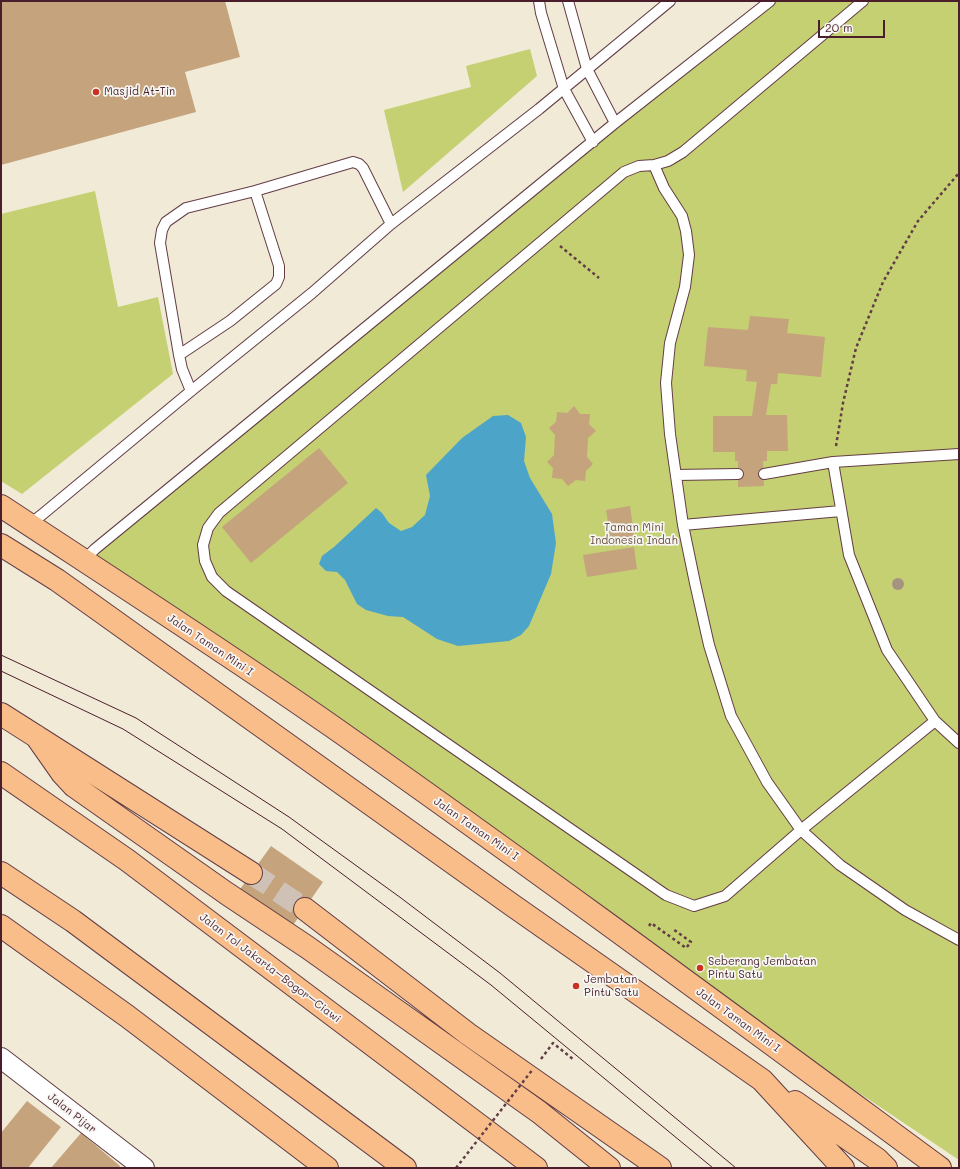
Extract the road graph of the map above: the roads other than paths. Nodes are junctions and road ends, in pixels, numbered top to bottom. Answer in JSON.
{"nodes":[{"id":1,"x":539,"y":1,"type":"edge"},
{"id":2,"x":568,"y":1,"type":"edge"},
{"id":3,"x":670,"y":1,"type":"edge"},
{"id":4,"x":770,"y":1,"type":"edge"},
{"id":5,"x":863,"y":1,"type":"edge"},
{"id":6,"x":587,"y":69,"type":"junction"},
{"id":7,"x":564,"y":89,"type":"junction"},
{"id":8,"x":615,"y":123,"type":"junction"},
{"id":9,"x":593,"y":142,"type":"junction"},
{"id":10,"x":654,"y":165,"type":"junction"},
{"id":11,"x":255,"y":191,"type":"junction"},
{"id":12,"x":392,"y":224,"type":"junction"},
{"id":13,"x":179,"y":355,"type":"junction"},
{"id":14,"x":191,"y":391,"type":"junction"},
{"id":15,"x":959,"y":454,"type":"edge"},
{"id":16,"x":833,"y":462,"type":"junction"},
{"id":17,"x":738,"y":474,"type":"dead end"},
{"id":18,"x":764,"y":474,"type":"dead end"},
{"id":19,"x":676,"y":475,"type":"junction"},
{"id":20,"x":1,"y":506,"type":"edge"},
{"id":21,"x":841,"y":511,"type":"junction"},
{"id":22,"x":29,"y":525,"type":"junction"},
{"id":23,"x":683,"y":525,"type":"junction"},
{"id":24,"x":1,"y":545,"type":"edge"},
{"id":25,"x":84,"y":560,"type":"junction"},
{"id":26,"x":1,"y":714,"type":"edge"},
{"id":27,"x":935,"y":721,"type":"junction"},
{"id":28,"x":36,"y":736,"type":"junction"},
{"id":29,"x":959,"y":743,"type":"edge"},
{"id":30,"x":1,"y":774,"type":"edge"},
{"id":31,"x":802,"y":830,"type":"junction"},
{"id":32,"x":1,"y":873,"type":"edge"},
{"id":33,"x":251,"y":874,"type":"tunnel mouth"},
{"id":34,"x":305,"y":909,"type":"tunnel mouth"},
{"id":35,"x":1,"y":926,"type":"edge"},
{"id":36,"x":959,"y":940,"type":"edge"},
{"id":37,"x":1,"y":1058,"type":"edge"},
{"id":38,"x":762,"y":1080,"type":"junction"},
{"id":39,"x":144,"y":1168,"type":"edge"},
{"id":40,"x":327,"y":1168,"type":"edge"},
{"id":41,"x":405,"y":1168,"type":"edge"},
{"id":42,"x":536,"y":1168,"type":"edge"},
{"id":43,"x":609,"y":1168,"type":"edge"},
{"id":44,"x":660,"y":1168,"type":"edge"},
{"id":45,"x":843,"y":1168,"type":"edge"},
{"id":46,"x":886,"y":1168,"type":"edge"},
{"id":47,"x":940,"y":1168,"type":"edge"}],
"edges":[{"from":1,"to":7,"type":"lane"},
{"from":2,"to":6,"type":"lane"},
{"from":3,"to":6,"type":"lane"},
{"from":4,"to":8,"type":"lane"},
{"from":5,"to":10,"type":"lane"},
{"from":6,"to":7,"type":"lane"},
{"from":6,"to":8,"type":"lane"},
{"from":7,"to":9,"type":"lane"},
{"from":7,"to":12,"type":"lane"},
{"from":8,"to":9,"type":"lane"},
{"from":9,"to":25,"type":"lane"},
{"from":10,"to":19,"type":"lane"},
{"from":10,"to":31,"type":"lane"},
{"from":11,"to":12,"type":"lane"},
{"from":11,"to":13,"type":"lane"},
{"from":11,"to":13,"type":"lane"},
{"from":12,"to":14,"type":"lane"},
{"from":13,"to":14,"type":"lane"},
{"from":14,"to":22,"type":"lane"},
{"from":15,"to":16,"type":"lane"},
{"from":16,"to":18,"type":"lane"},
{"from":16,"to":21,"type":"lane"},
{"from":17,"to":19,"type":"lane"},
{"from":19,"to":23,"type":"lane"},
{"from":20,"to":22,"type":"main road","name":"Jalan Taman Mini I"},
{"from":21,"to":23,"type":"lane"},
{"from":21,"to":27,"type":"lane"},
{"from":22,"to":25,"type":"main road","name":"Jalan Taman Mini I"},
{"from":23,"to":31,"type":"lane"},
{"from":24,"to":38,"type":"main road"},
{"from":25,"to":47,"type":"main road","name":"Jalan Taman Mini I"},
{"from":26,"to":28,"type":"main road"},
{"from":27,"to":29,"type":"lane"},
{"from":27,"to":31,"type":"lane"},
{"from":28,"to":33,"type":"main road"},
{"from":28,"to":43,"type":"main road"},
{"from":30,"to":42,"type":"main road","name":"Jalan Tol Jakarta–Bogor–Ciawi"},
{"from":31,"to":36,"type":"lane"},
{"from":32,"to":41,"type":"main road"},
{"from":34,"to":44,"type":"main road"},
{"from":35,"to":40,"type":"main road"},
{"from":37,"to":39,"type":"street","name":"Jalan Pijar"},
{"from":38,"to":45,"type":"main road"},
{"from":38,"to":46,"type":"main road"}]}
